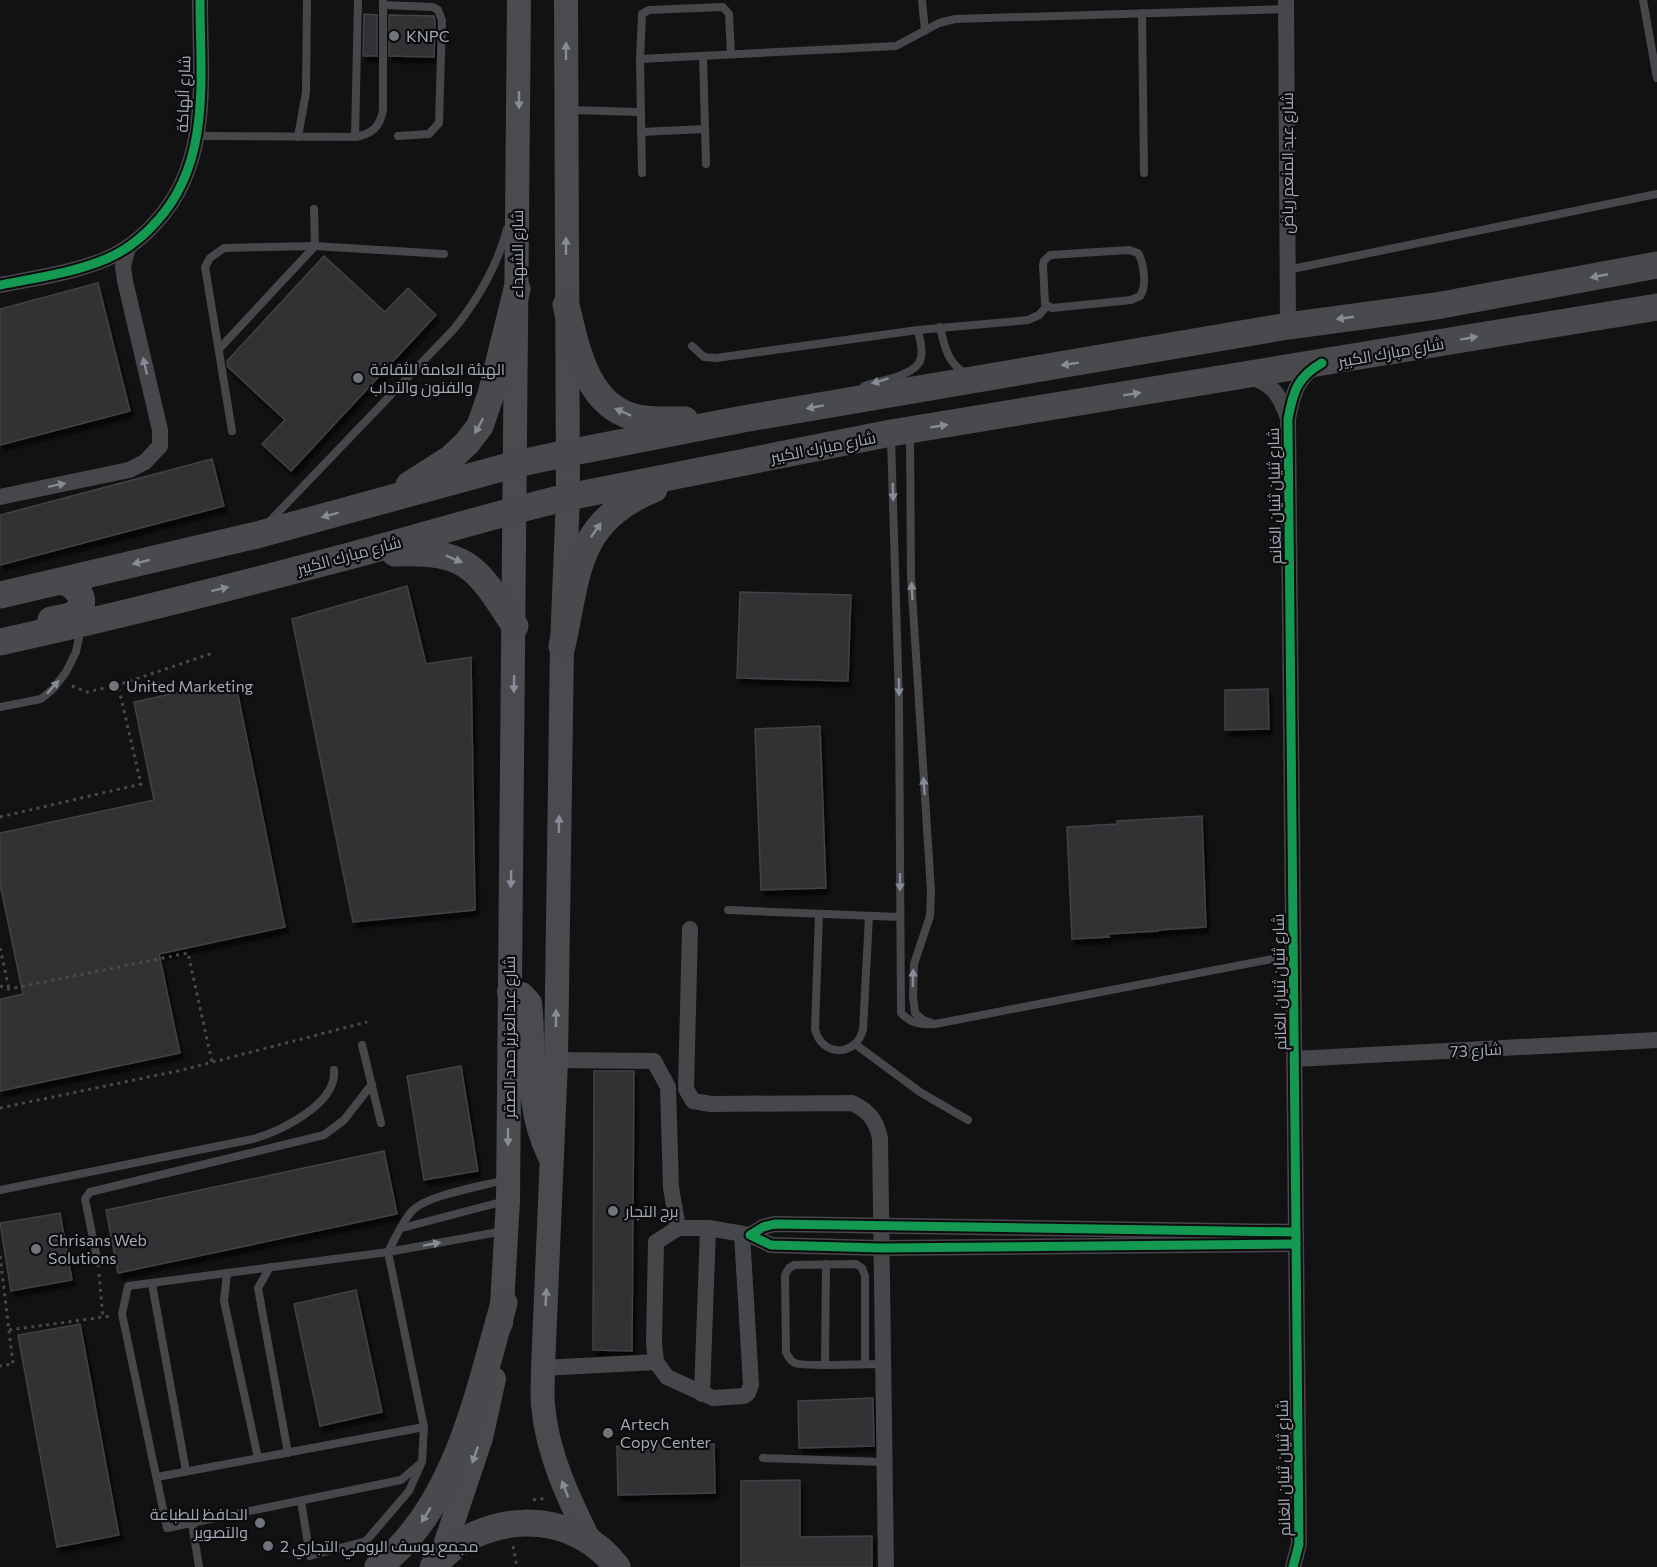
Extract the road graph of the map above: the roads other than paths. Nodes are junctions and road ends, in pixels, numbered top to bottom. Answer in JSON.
{"nodes":[{"id":1,"x":200,"y":0,"type":"edge"},
{"id":2,"x":307,"y":0,"type":"edge"},
{"id":3,"x":358,"y":0,"type":"edge"},
{"id":4,"x":519,"y":0,"type":"edge"},
{"id":5,"x":566,"y":0,"type":"edge"},
{"id":6,"x":922,"y":0,"type":"edge"},
{"id":7,"x":1643,"y":0,"type":"edge"},
{"id":8,"x":383,"y":3,"type":"edge"},
{"id":9,"x":1286,"y":4,"type":"edge"},
{"id":10,"x":1142,"y":13,"type":"junction"},
{"id":11,"x":925,"y":31,"type":"junction"},
{"id":12,"x":731,"y":54,"type":"junction"},
{"id":13,"x":703,"y":56,"type":"junction"},
{"id":14,"x":640,"y":59,"type":"junction"},
{"id":15,"x":1657,"y":78,"type":"edge"},
{"id":16,"x":566,"y":110,"type":"junction"},
{"id":17,"x":641,"y":112,"type":"junction"},
{"id":18,"x":705,"y":129,"type":"junction"},
{"id":19,"x":641,"y":132,"type":"junction"},
{"id":20,"x":198,"y":136,"type":"junction"},
{"id":21,"x":398,"y":136,"type":"dead end"},
{"id":22,"x":298,"y":137,"type":"junction"},
{"id":23,"x":355,"y":137,"type":"junction"},
{"id":24,"x":706,"y":164,"type":"dead end"},
{"id":25,"x":642,"y":173,"type":"dead end"},
{"id":26,"x":1143,"y":173,"type":"dead end"},
{"id":27,"x":518,"y":191,"type":"junction"},
{"id":28,"x":1657,"y":194,"type":"edge"},
{"id":29,"x":314,"y":208,"type":"dead end"},
{"id":30,"x":315,"y":246,"type":"junction"},
{"id":31,"x":128,"y":247,"type":"junction"},
{"id":32,"x":444,"y":254,"type":"dead end"},
{"id":33,"x":1657,"y":265,"type":"edge"},
{"id":34,"x":1287,"y":270,"type":"junction"},
{"id":35,"x":0,"y":285,"type":"edge"},
{"id":36,"x":517,"y":289,"type":"junction"},
{"id":37,"x":566,"y":305,"type":"junction"},
{"id":38,"x":1436,"y":306,"type":"junction"},
{"id":39,"x":1657,"y":306,"type":"edge"},
{"id":40,"x":1046,"y":307,"type":"junction"},
{"id":41,"x":1378,"y":314,"type":"junction"},
{"id":42,"x":1288,"y":326,"type":"junction"},
{"id":43,"x":940,"y":327,"type":"junction"},
{"id":44,"x":918,"y":330,"type":"junction"},
{"id":45,"x":1440,"y":343,"type":"junction"},
{"id":46,"x":692,"y":346,"type":"dead end"},
{"id":47,"x":219,"y":350,"type":"junction"},
{"id":48,"x":1385,"y":353,"type":"junction"},
{"id":49,"x":1322,"y":363,"type":"junction"},
{"id":50,"x":1248,"y":375,"type":"junction"},
{"id":51,"x":990,"y":377,"type":"junction"},
{"id":52,"x":851,"y":400,"type":"junction"},
{"id":53,"x":743,"y":419,"type":"junction"},
{"id":54,"x":1288,"y":419,"type":"junction"},
{"id":55,"x":232,"y":431,"type":"dead end"},
{"id":56,"x":900,"y":432,"type":"junction"},
{"id":57,"x":568,"y":453,"type":"junction"},
{"id":58,"x":516,"y":464,"type":"junction"},
{"id":59,"x":696,"y":472,"type":"junction"},
{"id":60,"x":568,"y":497,"type":"junction"},
{"id":61,"x":0,"y":498,"type":"edge"},
{"id":62,"x":387,"y":500,"type":"junction"},
{"id":63,"x":516,"y":509,"type":"junction"},
{"id":64,"x":257,"y":535,"type":"junction"},
{"id":65,"x":355,"y":555,"type":"junction"},
{"id":66,"x":61,"y":581,"type":"junction"},
{"id":67,"x":0,"y":595,"type":"edge"},
{"id":68,"x":82,"y":624,"type":"junction"},
{"id":69,"x":515,"y":626,"type":"junction"},
{"id":70,"x":0,"y":632,"type":"edge"},
{"id":71,"x":0,"y":642,"type":"edge"},
{"id":72,"x":562,"y":646,"type":"junction"},
{"id":73,"x":0,"y":707,"type":"edge"},
{"id":74,"x":728,"y":910,"type":"dead end"},
{"id":75,"x":819,"y":914,"type":"junction"},
{"id":76,"x":869,"y":916,"type":"junction"},
{"id":77,"x":900,"y":917,"type":"junction"},
{"id":78,"x":690,"y":929,"type":"dead end"},
{"id":79,"x":1293,"y":955,"type":"junction"},
{"id":80,"x":509,"y":992,"type":"junction"},
{"id":81,"x":935,"y":1024,"type":"junction"},
{"id":82,"x":1657,"y":1040,"type":"edge"},
{"id":83,"x":855,"y":1044,"type":"junction"},
{"id":84,"x":362,"y":1045,"type":"dead end"},
{"id":85,"x":556,"y":1059,"type":"junction"},
{"id":86,"x":1294,"y":1059,"type":"junction"},
{"id":87,"x":334,"y":1070,"type":"dead end"},
{"id":88,"x":372,"y":1084,"type":"junction"},
{"id":89,"x":968,"y":1120,"type":"dead end"},
{"id":90,"x":381,"y":1123,"type":"dead end"},
{"id":91,"x":553,"y":1162,"type":"junction"},
{"id":92,"x":0,"y":1190,"type":"edge"},
{"id":93,"x":508,"y":1190,"type":"junction"},
{"id":94,"x":881,"y":1227,"type":"junction"},
{"id":95,"x":402,"y":1228,"type":"junction"},
{"id":96,"x":678,"y":1228,"type":"junction"},
{"id":97,"x":708,"y":1228,"type":"junction"},
{"id":98,"x":507,"y":1230,"type":"junction"},
{"id":99,"x":746,"y":1234,"type":"junction"},
{"id":100,"x":1296,"y":1238,"type":"junction"},
{"id":101,"x":881,"y":1248,"type":"junction"},
{"id":102,"x":388,"y":1252,"type":"junction"},
{"id":103,"x":98,"y":1263,"type":"road end"},
{"id":104,"x":826,"y":1264,"type":"junction"},
{"id":105,"x":270,"y":1267,"type":"junction"},
{"id":106,"x":227,"y":1273,"type":"junction"},
{"id":107,"x":152,"y":1284,"type":"junction"},
{"id":108,"x":504,"y":1303,"type":"junction"},
{"id":109,"x":656,"y":1362,"type":"junction"},
{"id":110,"x":825,"y":1364,"type":"junction"},
{"id":111,"x":865,"y":1364,"type":"junction"},
{"id":112,"x":883,"y":1364,"type":"junction"},
{"id":113,"x":543,"y":1368,"type":"junction"},
{"id":114,"x":702,"y":1394,"type":"junction"},
{"id":115,"x":424,"y":1427,"type":"junction"},
{"id":116,"x":288,"y":1453,"type":"junction"},
{"id":117,"x":258,"y":1458,"type":"junction"},
{"id":118,"x":763,"y":1458,"type":"dead end"},
{"id":119,"x":422,"y":1462,"type":"junction"},
{"id":120,"x":884,"y":1462,"type":"junction"},
{"id":121,"x":186,"y":1471,"type":"junction"},
{"id":122,"x":157,"y":1477,"type":"junction"},
{"id":123,"x":301,"y":1500,"type":"junction"},
{"id":124,"x":192,"y":1523,"type":"junction"},
{"id":125,"x":590,"y":1542,"type":"junction"},
{"id":126,"x":1299,"y":1544,"type":"junction"},
{"id":127,"x":437,"y":1562,"type":"edge"},
{"id":128,"x":616,"y":1566,"type":"edge"},
{"id":129,"x":199,"y":1567,"type":"edge"},
{"id":130,"x":378,"y":1567,"type":"edge"},
{"id":131,"x":886,"y":1567,"type":"edge"},
{"id":132,"x":1293,"y":1567,"type":"edge"},
{"id":133,"x":1306,"y":1567,"type":"edge"}],
"edges":[{"from":1,"to":20,"type":"street","name":"شارع آلهاكة"},
{"from":2,"to":22,"type":"lane"},
{"from":3,"to":23,"type":"lane"},
{"from":4,"to":27,"type":"main road","name":"شارع الشهداء","one_way":true},
{"from":16,"to":5,"type":"main road","one_way":true},
{"from":6,"to":11,"type":"lane"},
{"from":7,"to":15,"type":"lane"},
{"from":8,"to":21,"type":"lane"},
{"from":8,"to":23,"type":"lane"},
{"from":9,"to":10,"type":"lane"},
{"from":9,"to":34,"type":"street","name":"شارع عبد المنعم رياض"},
{"from":10,"to":11,"type":"lane"},
{"from":10,"to":26,"type":"lane"},
{"from":11,"to":12,"type":"lane"},
{"from":12,"to":13,"type":"lane"},
{"from":12,"to":14,"type":"lane"},
{"from":13,"to":14,"type":"lane"},
{"from":13,"to":18,"type":"lane"},
{"from":14,"to":17,"type":"lane"},
{"from":16,"to":17,"type":"lane"},
{"from":37,"to":16,"type":"main road","one_way":true},
{"from":17,"to":19,"type":"lane"},
{"from":18,"to":19,"type":"lane"},
{"from":18,"to":24,"type":"lane"},
{"from":19,"to":25,"type":"lane"},
{"from":20,"to":22,"type":"lane"},
{"from":20,"to":31,"type":"street","name":"شارع آلهاكة"},
{"from":22,"to":23,"type":"lane"},
{"from":27,"to":36,"type":"main road","name":"شارع الشهداء"},
{"from":27,"to":64,"type":"lane"},
{"from":28,"to":34,"type":"lane"},
{"from":29,"to":30,"type":"lane"},
{"from":30,"to":32,"type":"lane"},
{"from":30,"to":47,"type":"lane"},
{"from":30,"to":47,"type":"lane"},
{"from":31,"to":35,"type":"street","name":"شارع آلهاكة"},
{"from":61,"to":31,"type":"street","one_way":true},
{"from":33,"to":38,"type":"main road","one_way":true},
{"from":34,"to":42,"type":"street","name":"شارع عبد المنعم رياض"},
{"from":36,"to":58,"type":"main road","name":"شارع الشهداء"},
{"from":36,"to":62,"type":"main road","one_way":true},
{"from":53,"to":37,"type":"main road","one_way":true},
{"from":37,"to":57,"type":"main road"},
{"from":38,"to":41,"type":"main road"},
{"from":38,"to":45,"type":"main road"},
{"from":45,"to":39,"type":"main road","name":"شارع مبارك الكبير","one_way":true},
{"from":40,"to":40,"type":"lane"},
{"from":40,"to":43,"type":"lane"},
{"from":41,"to":42,"type":"main road","one_way":true},
{"from":41,"to":48,"type":"main road"},
{"from":42,"to":51,"type":"main road","one_way":true},
{"from":43,"to":44,"type":"lane"},
{"from":43,"to":51,"type":"lane"},
{"from":44,"to":46,"type":"lane"},
{"from":44,"to":52,"type":"lane","one_way":true},
{"from":45,"to":48,"type":"main road","name":"شارع مبارك الكبير"},
{"from":47,"to":55,"type":"lane"},
{"from":48,"to":49,"type":"main road","name":"شارع مبارك الكبير"},
{"from":49,"to":50,"type":"main road","name":"شارع مبارك الكبير"},
{"from":49,"to":54,"type":"street"},
{"from":50,"to":54,"type":"street"},
{"from":56,"to":50,"type":"main road","name":"شارع مبارك الكبير","one_way":true},
{"from":51,"to":52,"type":"main road"},
{"from":52,"to":53,"type":"main road","one_way":true},
{"from":53,"to":57,"type":"main road"},
{"from":54,"to":79,"type":"street","name":"شارع ثنيان ثنيان الغانم"},
{"from":56,"to":59,"type":"main road","name":"شارع مبارك الكبير"},
{"from":56,"to":77,"type":"lane","one_way":true},
{"from":81,"to":56,"type":"lane","one_way":true},
{"from":57,"to":58,"type":"main road"},
{"from":57,"to":60,"type":"main road"},
{"from":58,"to":62,"type":"main road"},
{"from":58,"to":63,"type":"main road","name":"شارع الشهداء"},
{"from":59,"to":60,"type":"main road","name":"شارع مبارك الكبير"},
{"from":72,"to":59,"type":"main road","one_way":true},
{"from":60,"to":63,"type":"main road","name":"شارع مبارك الكبير"},
{"from":60,"to":72,"type":"main road"},
{"from":62,"to":64,"type":"main road","one_way":true},
{"from":63,"to":65,"type":"main road","name":"شارع مبارك الكبير"},
{"from":63,"to":69,"type":"main road","name":"شارع عبدالعزيز حمد الصقر"},
{"from":64,"to":66,"type":"main road","one_way":true},
{"from":68,"to":65,"type":"main road","name":"شارع مبارك الكبير","one_way":true},
{"from":65,"to":69,"type":"main road","one_way":true},
{"from":66,"to":67,"type":"main road"},
{"from":66,"to":70,"type":"main road"},
{"from":68,"to":71,"type":"main road","name":"شارع مبارك الكبير"},
{"from":73,"to":68,"type":"lane","one_way":true},
{"from":69,"to":80,"type":"main road","name":"شارع عبدالعزيز حمد الصقر","one_way":true},
{"from":85,"to":72,"type":"main road","one_way":true},
{"from":74,"to":75,"type":"lane"},
{"from":75,"to":76,"type":"lane"},
{"from":75,"to":83,"type":"lane"},
{"from":76,"to":77,"type":"lane"},
{"from":76,"to":83,"type":"lane"},
{"from":77,"to":81,"type":"lane"},
{"from":78,"to":94,"type":"street"},
{"from":79,"to":81,"type":"lane"},
{"from":79,"to":86,"type":"street","name":"شارع ثنيان ثنيان الغانم"},
{"from":80,"to":91,"type":"main road"},
{"from":80,"to":93,"type":"main road","name":"شارع عبدالعزيز حمد الصقر","one_way":true},
{"from":82,"to":86,"type":"street","name":"شارع 73"},
{"from":83,"to":89,"type":"lane"},
{"from":84,"to":88,"type":"lane"},
{"from":85,"to":91,"type":"main road"},
{"from":85,"to":96,"type":"street"},
{"from":86,"to":100,"type":"street","name":"شارع ثنيان ثنيان الغانم"},
{"from":87,"to":92,"type":"lane"},
{"from":88,"to":90,"type":"lane"},
{"from":88,"to":103,"type":"lane"},
{"from":113,"to":91,"type":"main road","one_way":true},
{"from":93,"to":95,"type":"lane"},
{"from":93,"to":95,"type":"lane"},
{"from":93,"to":98,"type":"main road","name":"شارع عبدالعزيز حمد الصقر"},
{"from":94,"to":99,"type":"street"},
{"from":94,"to":100,"type":"street"},
{"from":94,"to":101,"type":"street"},
{"from":95,"to":102,"type":"lane"},
{"from":96,"to":97,"type":"street"},
{"from":96,"to":109,"type":"street"},
{"from":97,"to":99,"type":"street"},
{"from":97,"to":114,"type":"street"},
{"from":102,"to":98,"type":"lane","one_way":true},
{"from":98,"to":108,"type":"main road","name":"شارع عبدالعزيز حمد الصقر"},
{"from":99,"to":101,"type":"street"},
{"from":99,"to":114,"type":"street"},
{"from":100,"to":101,"type":"street"},
{"from":100,"to":126,"type":"street","name":"شارع ثنيان ثنيان الغانم"},
{"from":101,"to":112,"type":"street"},
{"from":102,"to":105,"type":"lane"},
{"from":102,"to":115,"type":"lane"},
{"from":104,"to":110,"type":"lane"},
{"from":104,"to":110,"type":"lane"},
{"from":104,"to":111,"type":"lane"},
{"from":105,"to":106,"type":"lane"},
{"from":105,"to":116,"type":"lane"},
{"from":106,"to":107,"type":"lane"},
{"from":106,"to":117,"type":"lane"},
{"from":107,"to":121,"type":"lane"},
{"from":107,"to":122,"type":"lane"},
{"from":108,"to":127,"type":"main road","name":"شارع عبدالعزيز حمد الصقر","one_way":true},
{"from":108,"to":130,"type":"main road","one_way":true},
{"from":109,"to":113,"type":"street"},
{"from":109,"to":114,"type":"street"},
{"from":110,"to":111,"type":"lane"},
{"from":111,"to":112,"type":"lane"},
{"from":112,"to":120,"type":"street"},
{"from":125,"to":113,"type":"main road","one_way":true},
{"from":115,"to":116,"type":"lane"},
{"from":115,"to":119,"type":"lane"},
{"from":116,"to":117,"type":"lane"},
{"from":117,"to":121,"type":"lane"},
{"from":118,"to":120,"type":"lane"},
{"from":119,"to":123,"type":"lane"},
{"from":119,"to":123,"type":"lane"},
{"from":120,"to":131,"type":"street"},
{"from":121,"to":122,"type":"lane"},
{"from":122,"to":124,"type":"lane"},
{"from":123,"to":124,"type":"lane"},
{"from":124,"to":129,"type":"lane"},
{"from":125,"to":127,"type":"main road"},
{"from":125,"to":128,"type":"main road"},
{"from":126,"to":132,"type":"street"},
{"from":126,"to":133,"type":"street"}]}
